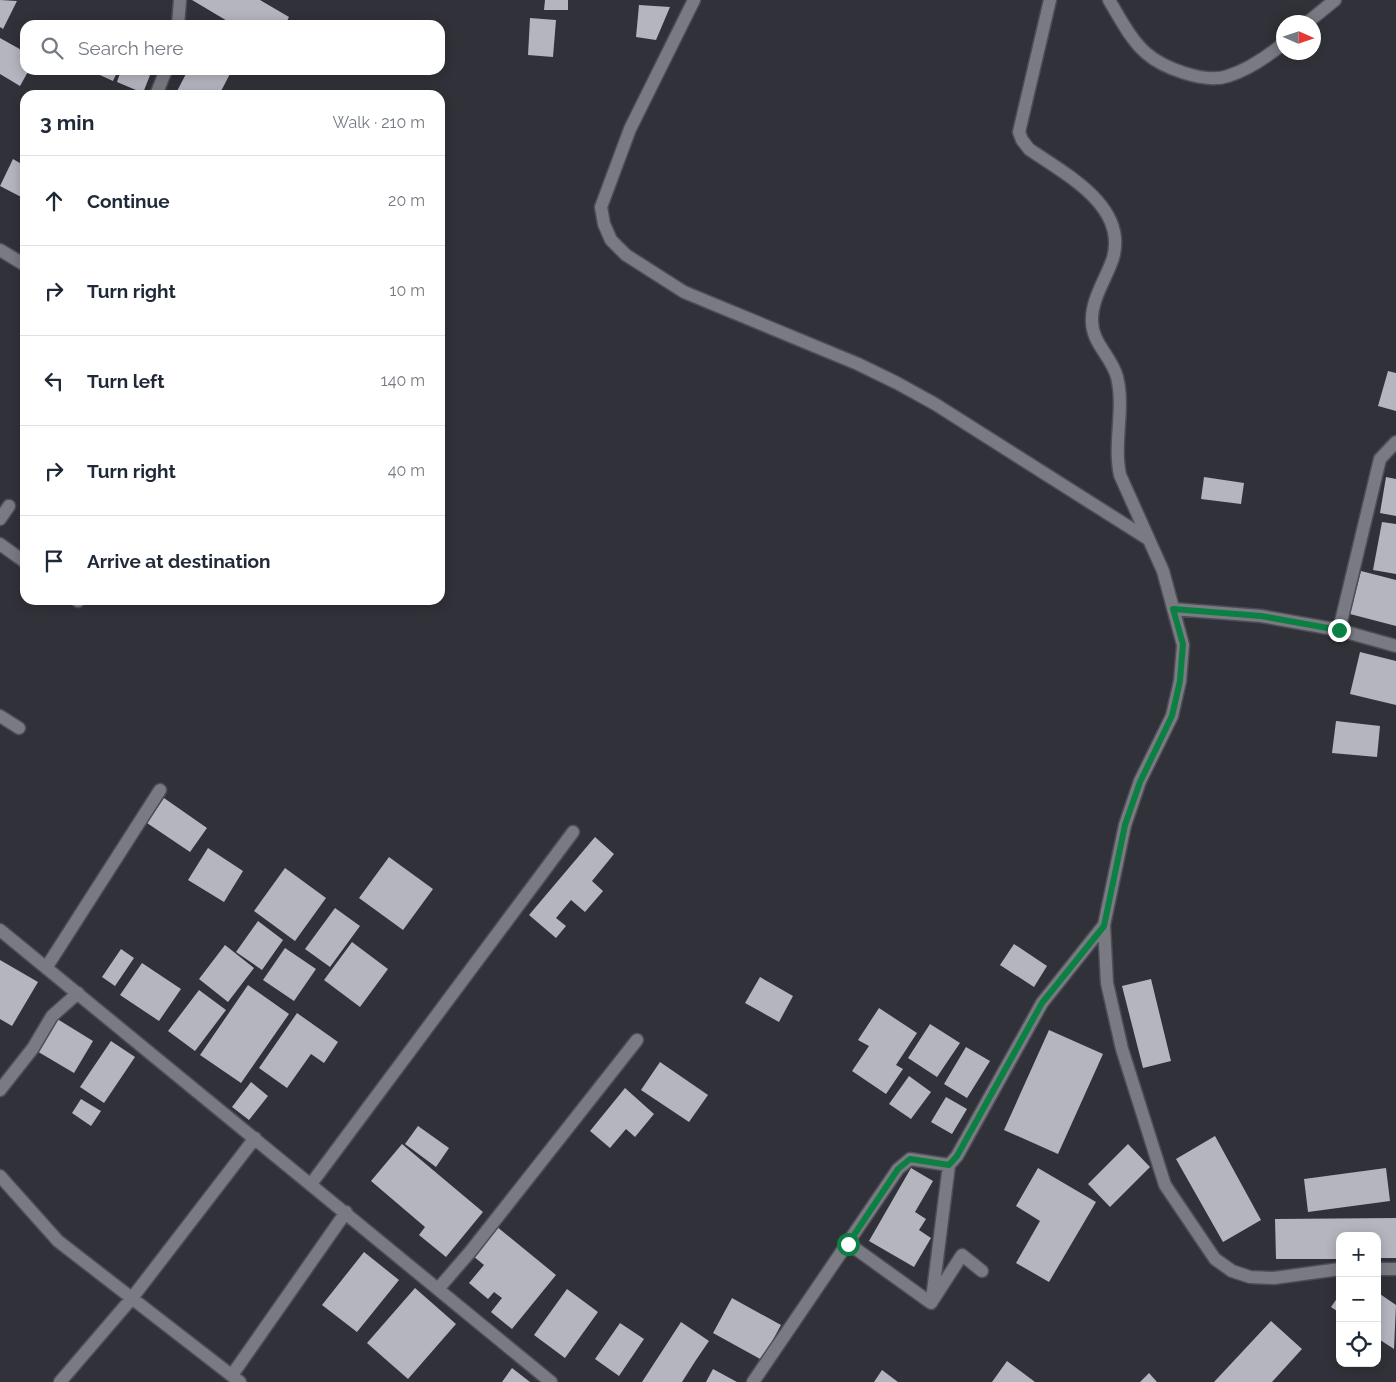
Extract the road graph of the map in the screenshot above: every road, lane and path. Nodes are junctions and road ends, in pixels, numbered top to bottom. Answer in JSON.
{"nodes":[{"id":1,"x":180,"y":0,"type":"edge"},
{"id":2,"x":694,"y":0,"type":"edge"},
{"id":3,"x":1050,"y":0,"type":"edge"},
{"id":4,"x":1109,"y":0,"type":"edge"},
{"id":5,"x":1335,"y":0,"type":"edge"},
{"id":6,"x":1317,"y":15,"type":"edge"},
{"id":7,"x":178,"y":20,"type":"edge"},
{"id":8,"x":1276,"y":48,"type":"edge"},
{"id":9,"x":164,"y":75,"type":"edge"},
{"id":10,"x":158,"y":90,"type":"edge"},
{"id":11,"x":0,"y":250,"type":"edge"},
{"id":12,"x":20,"y":262,"type":"edge"},
{"id":13,"x":1396,"y":442,"type":"edge"},
{"id":14,"x":9,"y":506,"type":"dead end"},
{"id":15,"x":0,"y":519,"type":"edge"},
{"id":16,"x":1148,"y":540,"type":"junction"},
{"id":17,"x":0,"y":544,"type":"edge"},
{"id":18,"x":20,"y":558,"type":"edge"},
{"id":19,"x":1173,"y":609,"type":"junction"},
{"id":20,"x":1339,"y":630,"type":"junction"},
{"id":21,"x":1396,"y":646,"type":"edge"},
{"id":22,"x":0,"y":716,"type":"edge"},
{"id":23,"x":19,"y":728,"type":"dead end"},
{"id":24,"x":160,"y":790,"type":"dead end"},
{"id":25,"x":573,"y":832,"type":"dead end"},
{"id":26,"x":1104,"y":926,"type":"junction"},
{"id":27,"x":0,"y":930,"type":"edge"},
{"id":28,"x":46,"y":968,"type":"junction"},
{"id":29,"x":78,"y":993,"type":"junction"},
{"id":30,"x":637,"y":1040,"type":"dead end"},
{"id":31,"x":0,"y":1090,"type":"edge"},
{"id":32,"x":255,"y":1138,"type":"junction"},
{"id":33,"x":949,"y":1165,"type":"junction"},
{"id":34,"x":0,"y":1176,"type":"edge"},
{"id":35,"x":311,"y":1184,"type":"junction"},
{"id":36,"x":346,"y":1212,"type":"junction"},
{"id":37,"x":848,"y":1244,"type":"junction"},
{"id":38,"x":1381,"y":1269,"type":"edge"},
{"id":39,"x":1396,"y":1269,"type":"edge"},
{"id":40,"x":1336,"y":1270,"type":"edge"},
{"id":41,"x":982,"y":1271,"type":"dead end"},
{"id":42,"x":438,"y":1289,"type":"junction"},
{"id":43,"x":132,"y":1298,"type":"junction"},
{"id":44,"x":931,"y":1303,"type":"junction"},
{"id":45,"x":236,"y":1378,"type":"edge"},
{"id":46,"x":60,"y":1382,"type":"edge"},
{"id":47,"x":551,"y":1382,"type":"edge"},
{"id":48,"x":753,"y":1382,"type":"edge"}],
"edges":[{"from":1,"to":7,"type":"street"},
{"from":2,"to":16,"type":"street"},
{"from":3,"to":16,"type":"street"},
{"from":4,"to":8,"type":"street"},
{"from":5,"to":6,"type":"street"},
{"from":9,"to":10,"type":"street"},
{"from":11,"to":12,"type":"street"},
{"from":13,"to":20,"type":"street"},
{"from":14,"to":15,"type":"street"},
{"from":16,"to":19,"type":"street"},
{"from":17,"to":18,"type":"street"},
{"from":19,"to":20,"type":"street"},
{"from":19,"to":26,"type":"street"},
{"from":20,"to":21,"type":"street"},
{"from":22,"to":23,"type":"street"},
{"from":24,"to":28,"type":"street"},
{"from":25,"to":35,"type":"street"},
{"from":26,"to":33,"type":"street"},
{"from":26,"to":40,"type":"street"},
{"from":27,"to":28,"type":"street"},
{"from":28,"to":29,"type":"street"},
{"from":29,"to":31,"type":"street"},
{"from":29,"to":32,"type":"street"},
{"from":30,"to":42,"type":"street"},
{"from":32,"to":35,"type":"street"},
{"from":32,"to":43,"type":"street"},
{"from":33,"to":37,"type":"street"},
{"from":33,"to":44,"type":"street"},
{"from":34,"to":43,"type":"street"},
{"from":35,"to":36,"type":"street"},
{"from":36,"to":42,"type":"street"},
{"from":36,"to":45,"type":"street"},
{"from":37,"to":44,"type":"street"},
{"from":37,"to":48,"type":"street"},
{"from":38,"to":39,"type":"street"},
{"from":41,"to":44,"type":"street"},
{"from":42,"to":47,"type":"street"},
{"from":43,"to":45,"type":"street"},
{"from":43,"to":46,"type":"street"}]}
